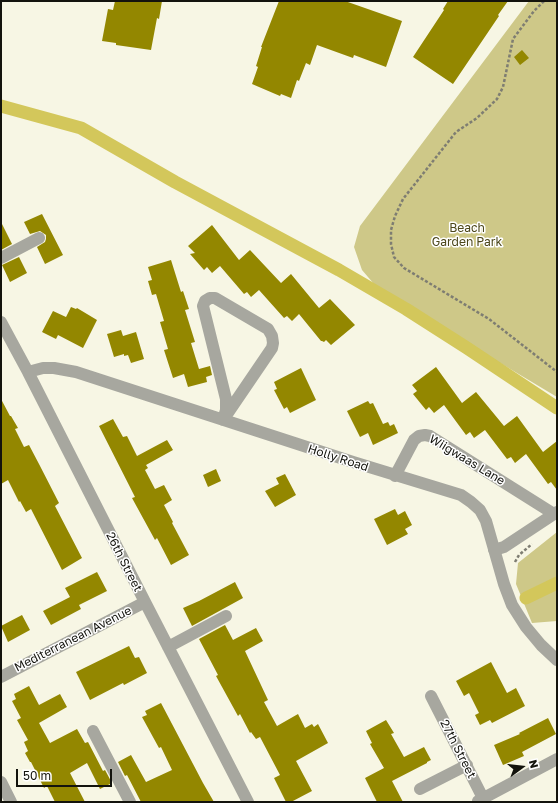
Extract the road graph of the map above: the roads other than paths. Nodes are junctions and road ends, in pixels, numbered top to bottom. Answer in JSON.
{"nodes":[{"id":1,"x":39,"y":238,"type":"dead end"},
{"id":2,"x":1,"y":258,"type":"edge"},
{"id":3,"x":1,"y":322,"type":"edge"},
{"id":4,"x":28,"y":372,"type":"junction"},
{"id":5,"x":223,"y":420,"type":"junction"},
{"id":6,"x":395,"y":476,"type":"junction"},
{"id":7,"x":555,"y":513,"type":"edge"},
{"id":8,"x":494,"y":550,"type":"junction"},
{"id":9,"x":145,"y":602,"type":"junction"},
{"id":10,"x":226,"y":616,"type":"dead end"},
{"id":11,"x":168,"y":647,"type":"junction"},
{"id":12,"x":557,"y":660,"type":"edge"},
{"id":13,"x":1,"y":676,"type":"edge"},
{"id":14,"x":431,"y":696,"type":"dead end"},
{"id":15,"x":93,"y":731,"type":"dead end"},
{"id":16,"x":557,"y":759,"type":"edge"},
{"id":17,"x":467,"y":765,"type":"junction"},
{"id":18,"x":1,"y":782,"type":"edge"},
{"id":19,"x":420,"y":789,"type":"dead end"},
{"id":20,"x":482,"y":801,"type":"edge"},
{"id":21,"x":11,"y":802,"type":"edge"},
{"id":22,"x":130,"y":802,"type":"edge"},
{"id":23,"x":248,"y":802,"type":"edge"}],
"edges":[{"from":1,"to":2,"type":"street"},
{"from":3,"to":4,"type":"street","name":"26th Street"},
{"from":4,"to":5,"type":"street","name":"Holly Road"},
{"from":4,"to":9,"type":"street","name":"26th Street"},
{"from":5,"to":5,"type":"street"},
{"from":5,"to":6,"type":"street","name":"Holly Road"},
{"from":6,"to":7,"type":"street","name":"Wiigwaas Lane"},
{"from":6,"to":8,"type":"street","name":"Holly Road"},
{"from":7,"to":8,"type":"street"},
{"from":8,"to":12,"type":"street","name":"Holly Road"},
{"from":9,"to":11,"type":"street","name":"26th Street"},
{"from":9,"to":13,"type":"street","name":"Mediterranean Avenue"},
{"from":10,"to":11,"type":"street"},
{"from":11,"to":23,"type":"street","name":"26th Street"},
{"from":14,"to":17,"type":"street","name":"27th Street"},
{"from":15,"to":22,"type":"street"},
{"from":16,"to":20,"type":"street"},
{"from":17,"to":19,"type":"street"},
{"from":17,"to":20,"type":"street","name":"27th Street"},
{"from":18,"to":21,"type":"street"}]}
